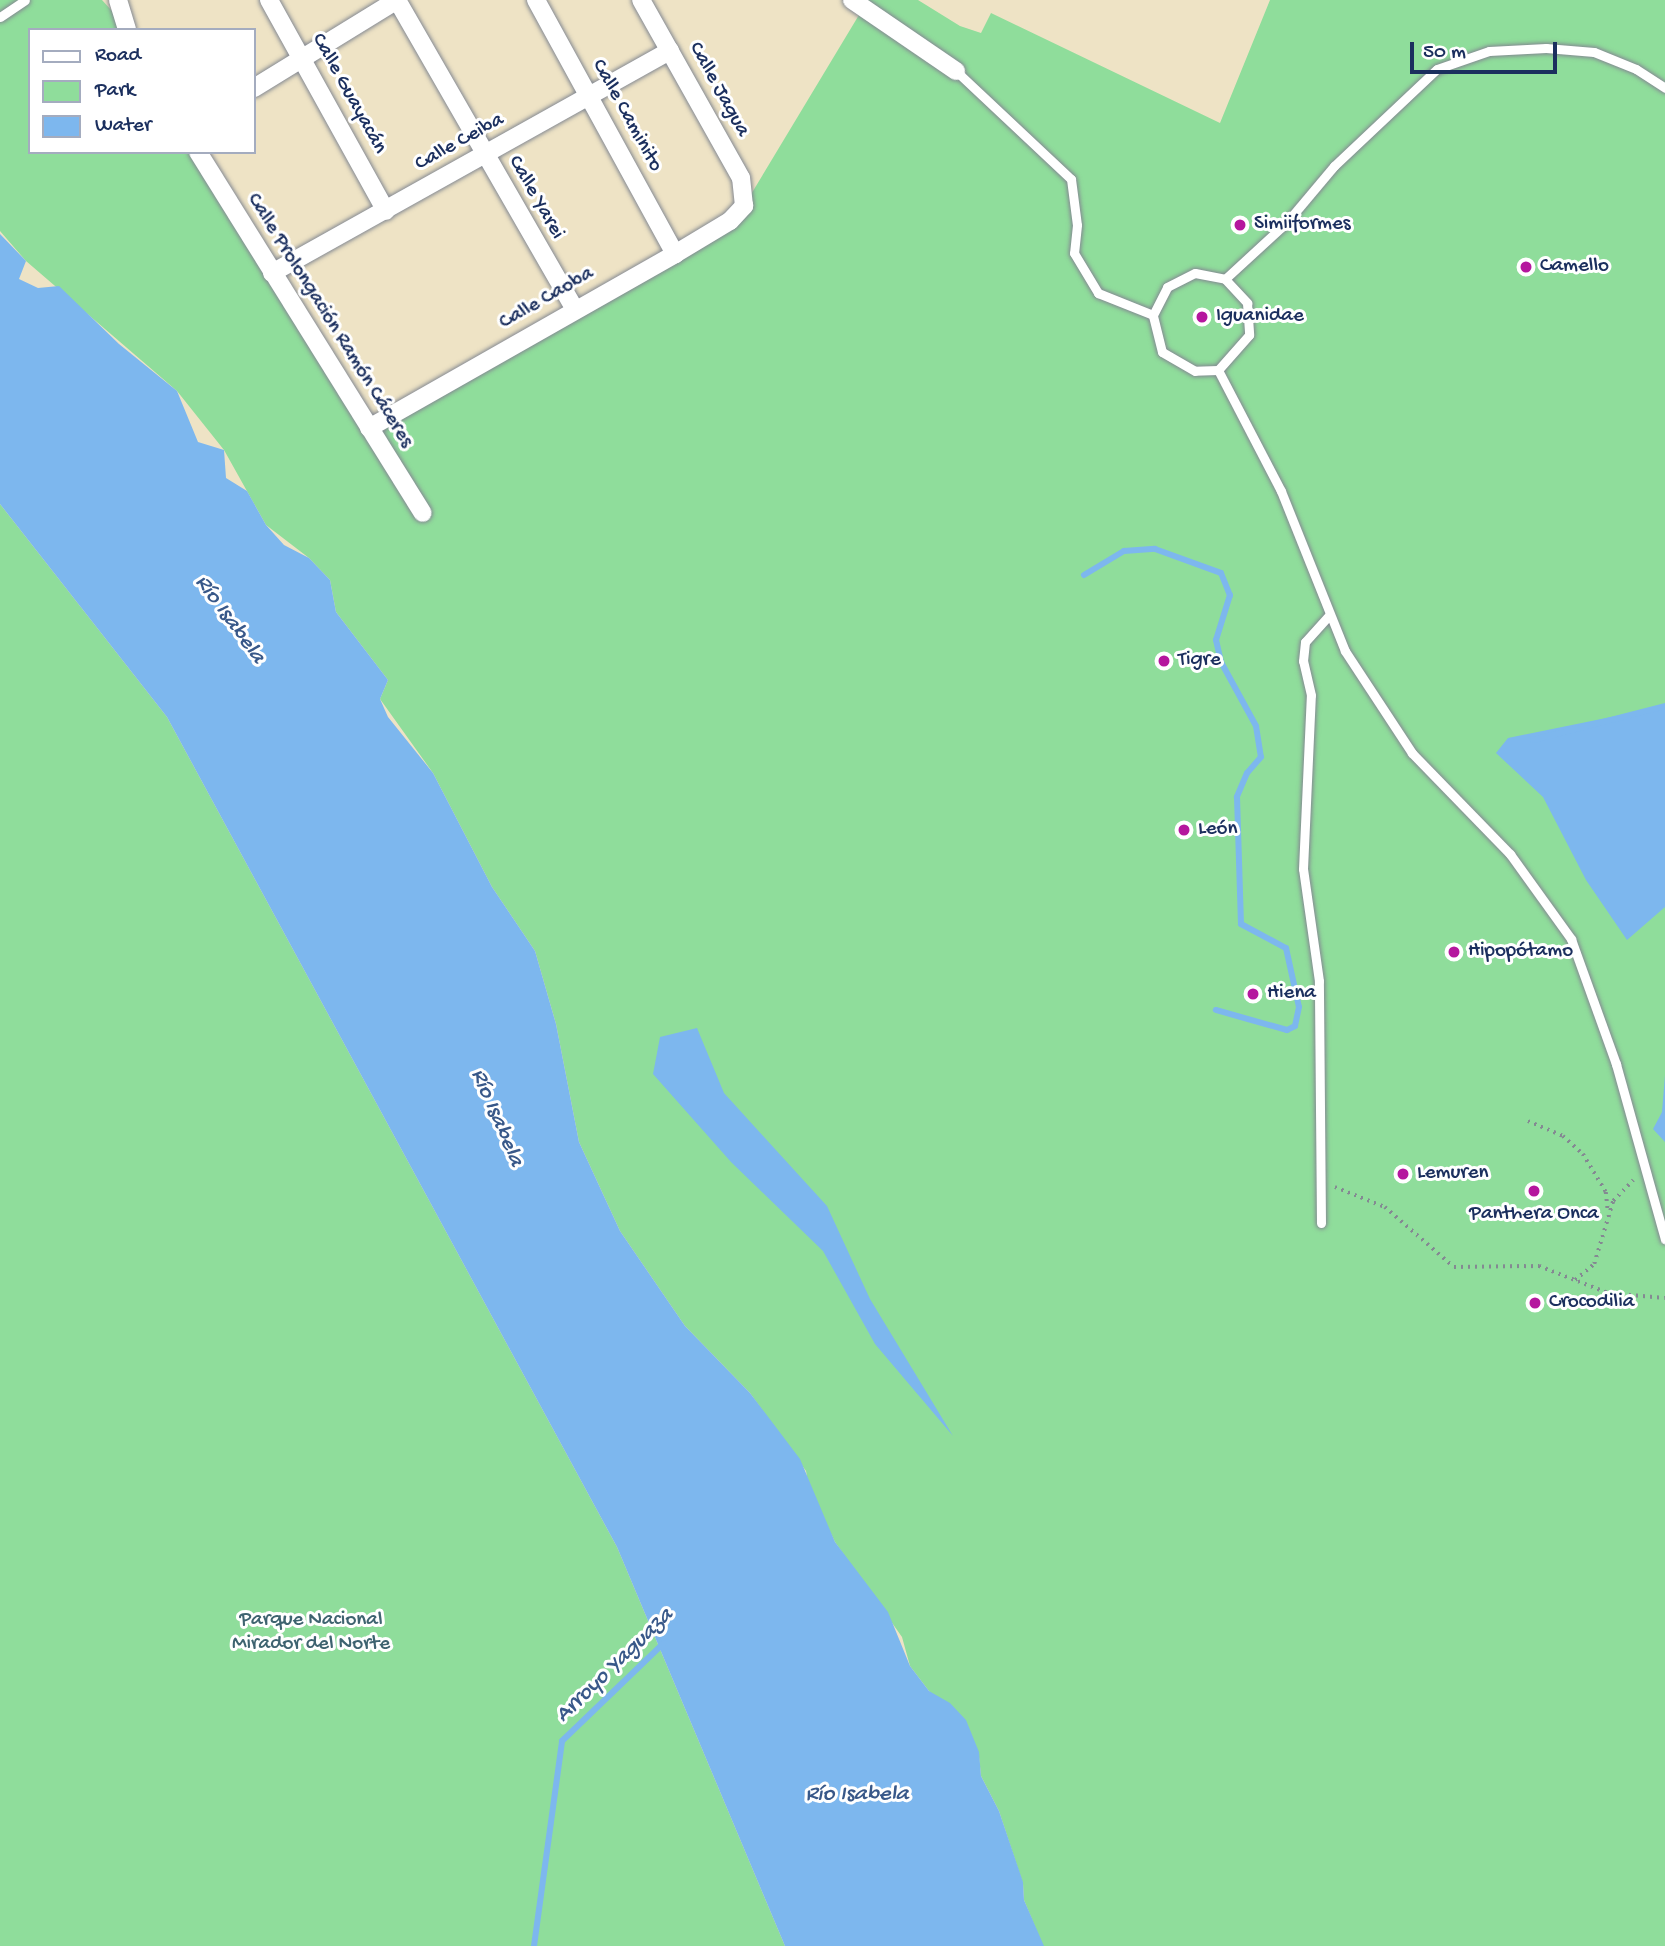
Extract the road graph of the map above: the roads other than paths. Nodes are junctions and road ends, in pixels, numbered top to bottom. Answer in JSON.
{"nodes":[{"id":1,"x":25,"y":0,"type":"edge"},
{"id":2,"x":102,"y":0,"type":"edge"},
{"id":3,"x":118,"y":0,"type":"edge"},
{"id":4,"x":269,"y":0,"type":"edge"},
{"id":5,"x":397,"y":0,"type":"edge"},
{"id":6,"x":536,"y":0,"type":"edge"},
{"id":7,"x":641,"y":0,"type":"edge"},
{"id":8,"x":852,"y":0,"type":"edge"},
{"id":9,"x":0,"y":17,"type":"edge"},
{"id":10,"x":124,"y":26,"type":"edge"},
{"id":11,"x":670,"y":51,"type":"junction"},
{"id":12,"x":302,"y":58,"type":"junction"},
{"id":13,"x":956,"y":72,"type":"joint"},
{"id":14,"x":256,"y":87,"type":"edge"},
{"id":15,"x":1665,"y":88,"type":"edge"},
{"id":16,"x":589,"y":96,"type":"junction"},
{"id":17,"x":199,"y":154,"type":"edge"},
{"id":18,"x":484,"y":156,"type":"junction"},
{"id":19,"x":744,"y":206,"type":"joint"},
{"id":20,"x":386,"y":211,"type":"junction"},
{"id":21,"x":675,"y":254,"type":"junction"},
{"id":22,"x":272,"y":273,"type":"junction"},
{"id":23,"x":1225,"y":279,"type":"junction"},
{"id":24,"x":574,"y":309,"type":"junction"},
{"id":25,"x":1153,"y":315,"type":"junction"},
{"id":26,"x":1218,"y":370,"type":"junction"},
{"id":27,"x":369,"y":428,"type":"junction"},
{"id":28,"x":423,"y":513,"type":"dead end"},
{"id":29,"x":1329,"y":615,"type":"junction"},
{"id":30,"x":1321,"y":1223,"type":"dead end"},
{"id":31,"x":1665,"y":1238,"type":"edge"}],
"edges":[{"from":1,"to":9,"type":"lane"},
{"from":2,"to":10,"type":"street"},
{"from":3,"to":10,"type":"street"},
{"from":4,"to":12,"type":"street","name":"Calle Guayacán"},
{"from":5,"to":12,"type":"street"},
{"from":5,"to":18,"type":"street","name":"Calle Yarei"},
{"from":6,"to":16,"type":"street","name":"Calle Caminito"},
{"from":7,"to":11,"type":"street","name":"Calle Jagua"},
{"from":8,"to":13,"type":"street"},
{"from":11,"to":16,"type":"street","name":"Calle Ceiba"},
{"from":11,"to":19,"type":"street","name":"Calle Jagua"},
{"from":12,"to":14,"type":"street"},
{"from":12,"to":20,"type":"street","name":"Calle Guayacán"},
{"from":13,"to":25,"type":"lane"},
{"from":15,"to":23,"type":"lane"},
{"from":16,"to":18,"type":"street","name":"Calle Ceiba"},
{"from":16,"to":21,"type":"street","name":"Calle Caminito"},
{"from":17,"to":22,"type":"street","name":"Calle Prolongación Ramón Cáceres"},
{"from":18,"to":20,"type":"street","name":"Calle Ceiba"},
{"from":18,"to":24,"type":"street","name":"Calle Yarei"},
{"from":19,"to":21,"type":"street","name":"Calle Caoba"},
{"from":20,"to":22,"type":"street","name":"Calle Ceiba"},
{"from":21,"to":24,"type":"street","name":"Calle Caoba"},
{"from":22,"to":27,"type":"street","name":"Calle Prolongación Ramón Cáceres"},
{"from":23,"to":25,"type":"lane"},
{"from":23,"to":26,"type":"lane"},
{"from":24,"to":27,"type":"street","name":"Calle Caoba"},
{"from":25,"to":26,"type":"lane"},
{"from":26,"to":29,"type":"lane"},
{"from":27,"to":28,"type":"street","name":"Calle Prolongación Ramón Cáceres"},
{"from":29,"to":30,"type":"lane"},
{"from":29,"to":31,"type":"lane"}]}
